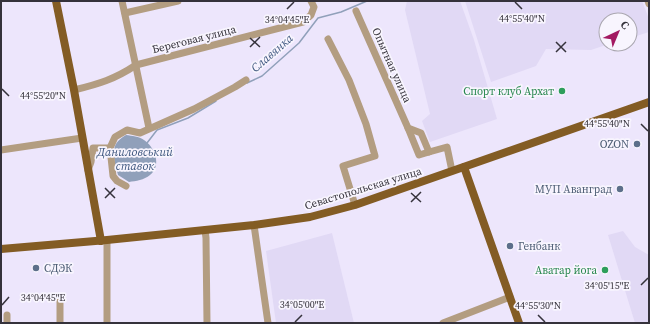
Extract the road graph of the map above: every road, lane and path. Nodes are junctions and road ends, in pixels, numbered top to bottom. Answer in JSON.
{"nodes":[{"id":1,"x":56,"y":1,"type":"edge"},
{"id":2,"x":122,"y":1,"type":"edge"},
{"id":3,"x":178,"y":1,"type":"edge"},
{"id":4,"x":313,"y":4,"type":"edge"},
{"id":5,"x":356,"y":11,"type":"dead end"},
{"id":6,"x":125,"y":13,"type":"junction"},
{"id":7,"x":328,"y":39,"type":"dead end"},
{"id":8,"x":136,"y":65,"type":"junction"},
{"id":9,"x":246,"y":80,"type":"dead end"},
{"id":10,"x":74,"y":90,"type":"junction"},
{"id":11,"x":649,"y":102,"type":"edge"},
{"id":12,"x":150,"y":128,"type":"junction"},
{"id":13,"x":82,"y":138,"type":"junction"},
{"id":14,"x":110,"y":148,"type":"junction"},
{"id":15,"x":1,"y":150,"type":"edge"},
{"id":16,"x":464,"y":167,"type":"junction"},
{"id":17,"x":88,"y":170,"type":"junction"},
{"id":18,"x":452,"y":171,"type":"junction"},
{"id":19,"x":126,"y":186,"type":"dead end"},
{"id":20,"x":355,"y":205,"type":"junction"},
{"id":21,"x":254,"y":226,"type":"junction"},
{"id":22,"x":205,"y":230,"type":"junction"},
{"id":23,"x":104,"y":240,"type":"junction"},
{"id":24,"x":1,"y":248,"type":"edge"},
{"id":25,"x":510,"y":297,"type":"junction"},
{"id":26,"x":60,"y":300,"type":"dead end"},
{"id":27,"x":60,"y":323,"type":"edge"},
{"id":28,"x":107,"y":323,"type":"edge"},
{"id":29,"x":207,"y":323,"type":"edge"},
{"id":30,"x":268,"y":323,"type":"edge"},
{"id":31,"x":442,"y":323,"type":"edge"},
{"id":32,"x":519,"y":323,"type":"edge"}],
"edges":[{"from":1,"to":10,"type":"main road"},
{"from":2,"to":6,"type":"street"},
{"from":3,"to":6,"type":"street"},
{"from":4,"to":8,"type":"street","name":"Береговая улица"},
{"from":5,"to":18,"type":"street","name":"Опытная улица"},
{"from":6,"to":8,"type":"street"},
{"from":7,"to":20,"type":"street"},
{"from":8,"to":10,"type":"street","name":"Береговая улица"},
{"from":8,"to":12,"type":"street"},
{"from":9,"to":12,"type":"street"},
{"from":10,"to":13,"type":"main road"},
{"from":11,"to":16,"type":"main road","name":"Севастопольская улица"},
{"from":12,"to":14,"type":"street"},
{"from":13,"to":15,"type":"street"},
{"from":13,"to":17,"type":"main road"},
{"from":14,"to":17,"type":"street"},
{"from":14,"to":19,"type":"street"},
{"from":16,"to":18,"type":"main road","name":"Севастопольская улица"},
{"from":16,"to":25,"type":"main road"},
{"from":17,"to":23,"type":"main road"},
{"from":18,"to":20,"type":"main road","name":"Севастопольская улица"},
{"from":20,"to":21,"type":"main road","name":"Севастопольская улица"},
{"from":21,"to":22,"type":"main road","name":"Севастопольская улица"},
{"from":21,"to":30,"type":"street"},
{"from":22,"to":23,"type":"main road","name":"Севастопольская улица"},
{"from":22,"to":29,"type":"street"},
{"from":23,"to":24,"type":"main road","name":"Севастопольская улица"},
{"from":23,"to":28,"type":"street"},
{"from":25,"to":31,"type":"street"},
{"from":25,"to":32,"type":"main road"},
{"from":26,"to":27,"type":"street"}]}
